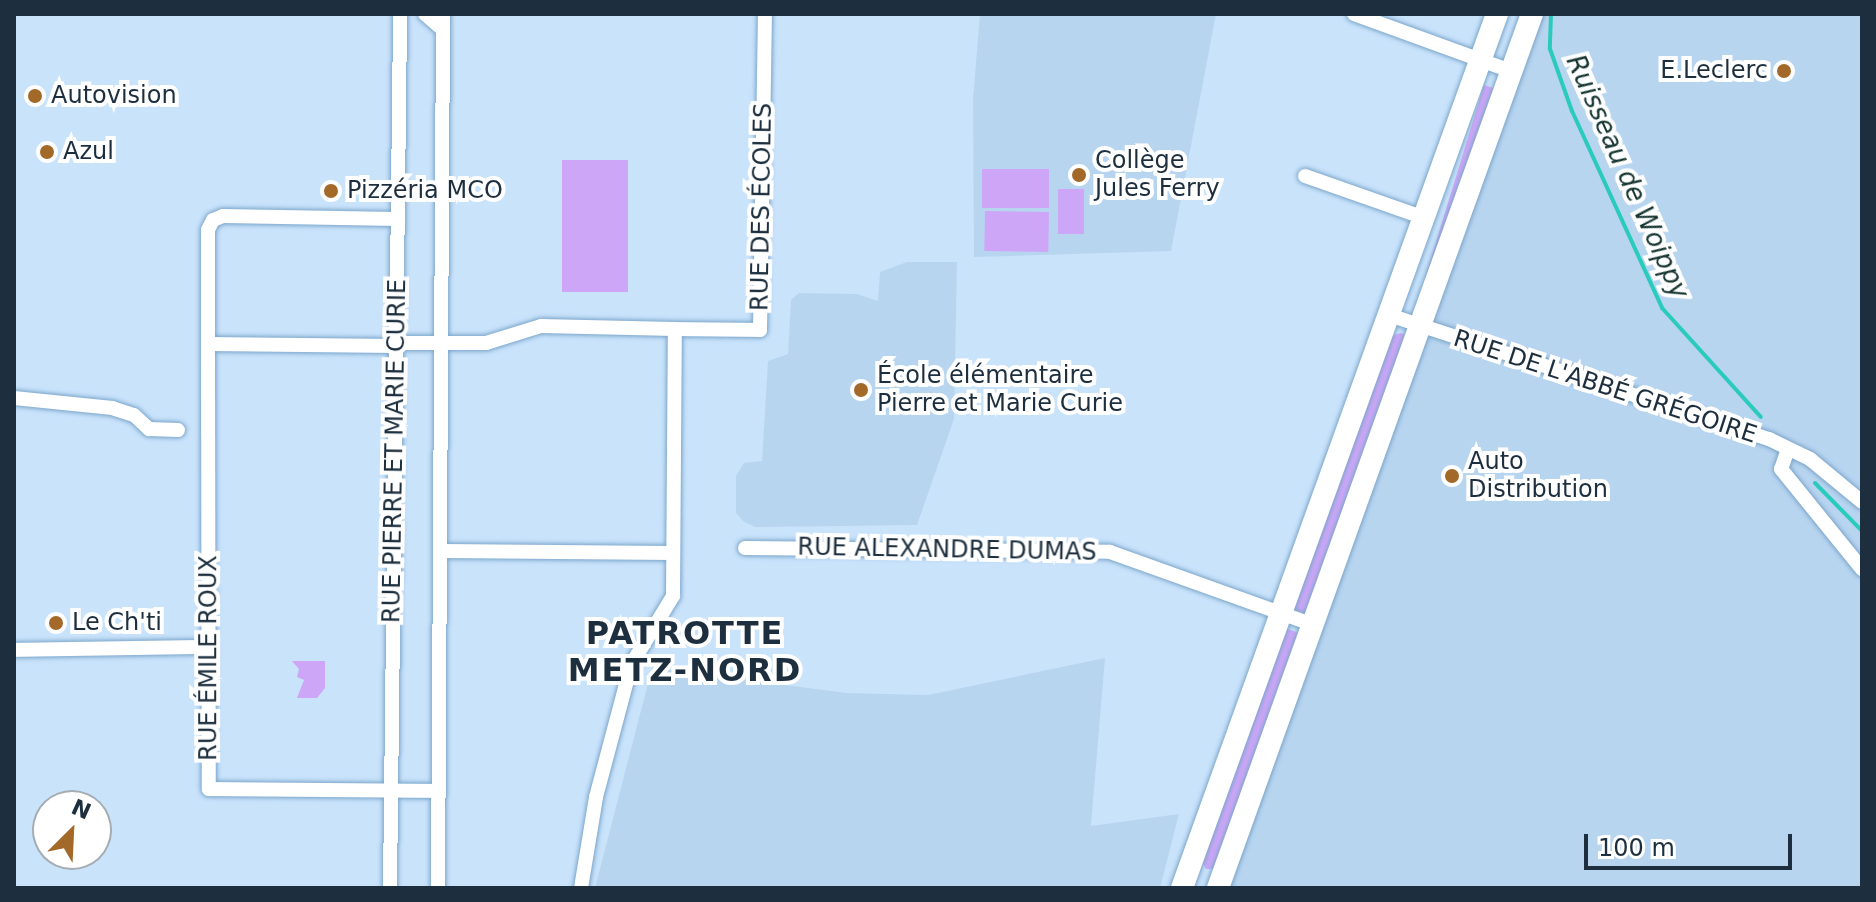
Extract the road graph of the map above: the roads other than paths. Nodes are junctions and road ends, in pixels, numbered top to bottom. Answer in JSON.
{"nodes":[{"id":1,"x":400,"y":14,"type":"edge"},
{"id":2,"x":425,"y":14,"type":"edge"},
{"id":3,"x":765,"y":14,"type":"edge"},
{"id":4,"x":1354,"y":14,"type":"edge"},
{"id":5,"x":1497,"y":14,"type":"edge"},
{"id":6,"x":1532,"y":14,"type":"edge"},
{"id":7,"x":442,"y":22,"type":"edge"},
{"id":8,"x":1481,"y":60,"type":"junction"},
{"id":9,"x":1513,"y":72,"type":"junction"},
{"id":10,"x":1305,"y":176,"type":"dead end"},
{"id":11,"x":1425,"y":218,"type":"junction"},
{"id":12,"x":397,"y":219,"type":"junction"},
{"id":13,"x":1389,"y":315,"type":"junction"},
{"id":14,"x":1421,"y":327,"type":"junction"},
{"id":15,"x":675,"y":329,"type":"junction"},
{"id":16,"x":444,"y":343,"type":"junction"},
{"id":17,"x":208,"y":344,"type":"junction"},
{"id":18,"x":397,"y":344,"type":"junction"},
{"id":19,"x":14,"y":398,"type":"edge"},
{"id":20,"x":178,"y":430,"type":"dead end"},
{"id":21,"x":1788,"y":449,"type":"junction"},
{"id":22,"x":1862,"y":502,"type":"edge"},
{"id":23,"x":745,"y":548,"type":"dead end"},
{"id":24,"x":443,"y":551,"type":"junction"},
{"id":25,"x":673,"y":553,"type":"junction"},
{"id":26,"x":1862,"y":569,"type":"edge"},
{"id":27,"x":1281,"y":615,"type":"junction"},
{"id":28,"x":1314,"y":625,"type":"junction"},
{"id":29,"x":208,"y":647,"type":"junction"},
{"id":30,"x":14,"y":650,"type":"edge"},
{"id":31,"x":391,"y":790,"type":"junction"},
{"id":32,"x":439,"y":791,"type":"junction"},
{"id":33,"x":1187,"y":887,"type":"edge"},
{"id":34,"x":390,"y":888,"type":"edge"},
{"id":35,"x":438,"y":888,"type":"edge"},
{"id":36,"x":581,"y":888,"type":"edge"},
{"id":37,"x":1218,"y":888,"type":"edge"}],
"edges":[{"from":1,"to":12,"type":"street","name":"RUE PIERRE ET MARIE CURIE"},
{"from":2,"to":7,"type":"street","name":"RUE PIERRE ET MARIE CURIE"},
{"from":3,"to":15,"type":"street","name":"RUE DES ÉCOLES"},
{"from":4,"to":8,"type":"street"},
{"from":5,"to":8,"type":"main road"},
{"from":6,"to":9,"type":"main road"},
{"from":7,"to":16,"type":"street","name":"RUE PIERRE ET MARIE CURIE"},
{"from":8,"to":9,"type":"street"},
{"from":8,"to":11,"type":"main road"},
{"from":9,"to":14,"type":"main road"},
{"from":10,"to":11,"type":"street"},
{"from":11,"to":13,"type":"main road"},
{"from":12,"to":17,"type":"street","name":"RUE ÉMILE ROUX"},
{"from":12,"to":18,"type":"street","name":"RUE PIERRE ET MARIE CURIE"},
{"from":13,"to":14,"type":"street","name":"RUE DE L'ABBÉ GRÉGOIRE"},
{"from":13,"to":27,"type":"main road"},
{"from":14,"to":21,"type":"street","name":"RUE DE L'ABBÉ GRÉGOIRE"},
{"from":14,"to":28,"type":"main road"},
{"from":15,"to":16,"type":"street"},
{"from":15,"to":25,"type":"street"},
{"from":16,"to":18,"type":"street"},
{"from":16,"to":24,"type":"street","name":"RUE PIERRE ET MARIE CURIE"},
{"from":17,"to":18,"type":"street"},
{"from":17,"to":29,"type":"street","name":"RUE ÉMILE ROUX"},
{"from":18,"to":31,"type":"street","name":"RUE PIERRE ET MARIE CURIE"},
{"from":19,"to":20,"type":"street"},
{"from":21,"to":22,"type":"street","name":"RUE DE L'ABBÉ GRÉGOIRE"},
{"from":21,"to":26,"type":"street","name":"RUE DE L'ABBÉ GRÉGOIRE"},
{"from":23,"to":27,"type":"street","name":"RUE ALEXANDRE DUMAS"},
{"from":24,"to":25,"type":"street"},
{"from":24,"to":32,"type":"street","name":"RUE PIERRE ET MARIE CURIE"},
{"from":25,"to":36,"type":"street"},
{"from":27,"to":28,"type":"street","name":"RUE ALEXANDRE DUMAS"},
{"from":27,"to":33,"type":"main road"},
{"from":28,"to":37,"type":"main road"},
{"from":29,"to":30,"type":"street"},
{"from":29,"to":31,"type":"street","name":"RUE ÉMILE ROUX"},
{"from":31,"to":32,"type":"street","name":"RUE ÉMILE ROUX"},
{"from":31,"to":34,"type":"street","name":"RUE PIERRE ET MARIE CURIE"},
{"from":32,"to":35,"type":"street","name":"RUE PIERRE ET MARIE CURIE"}]}
